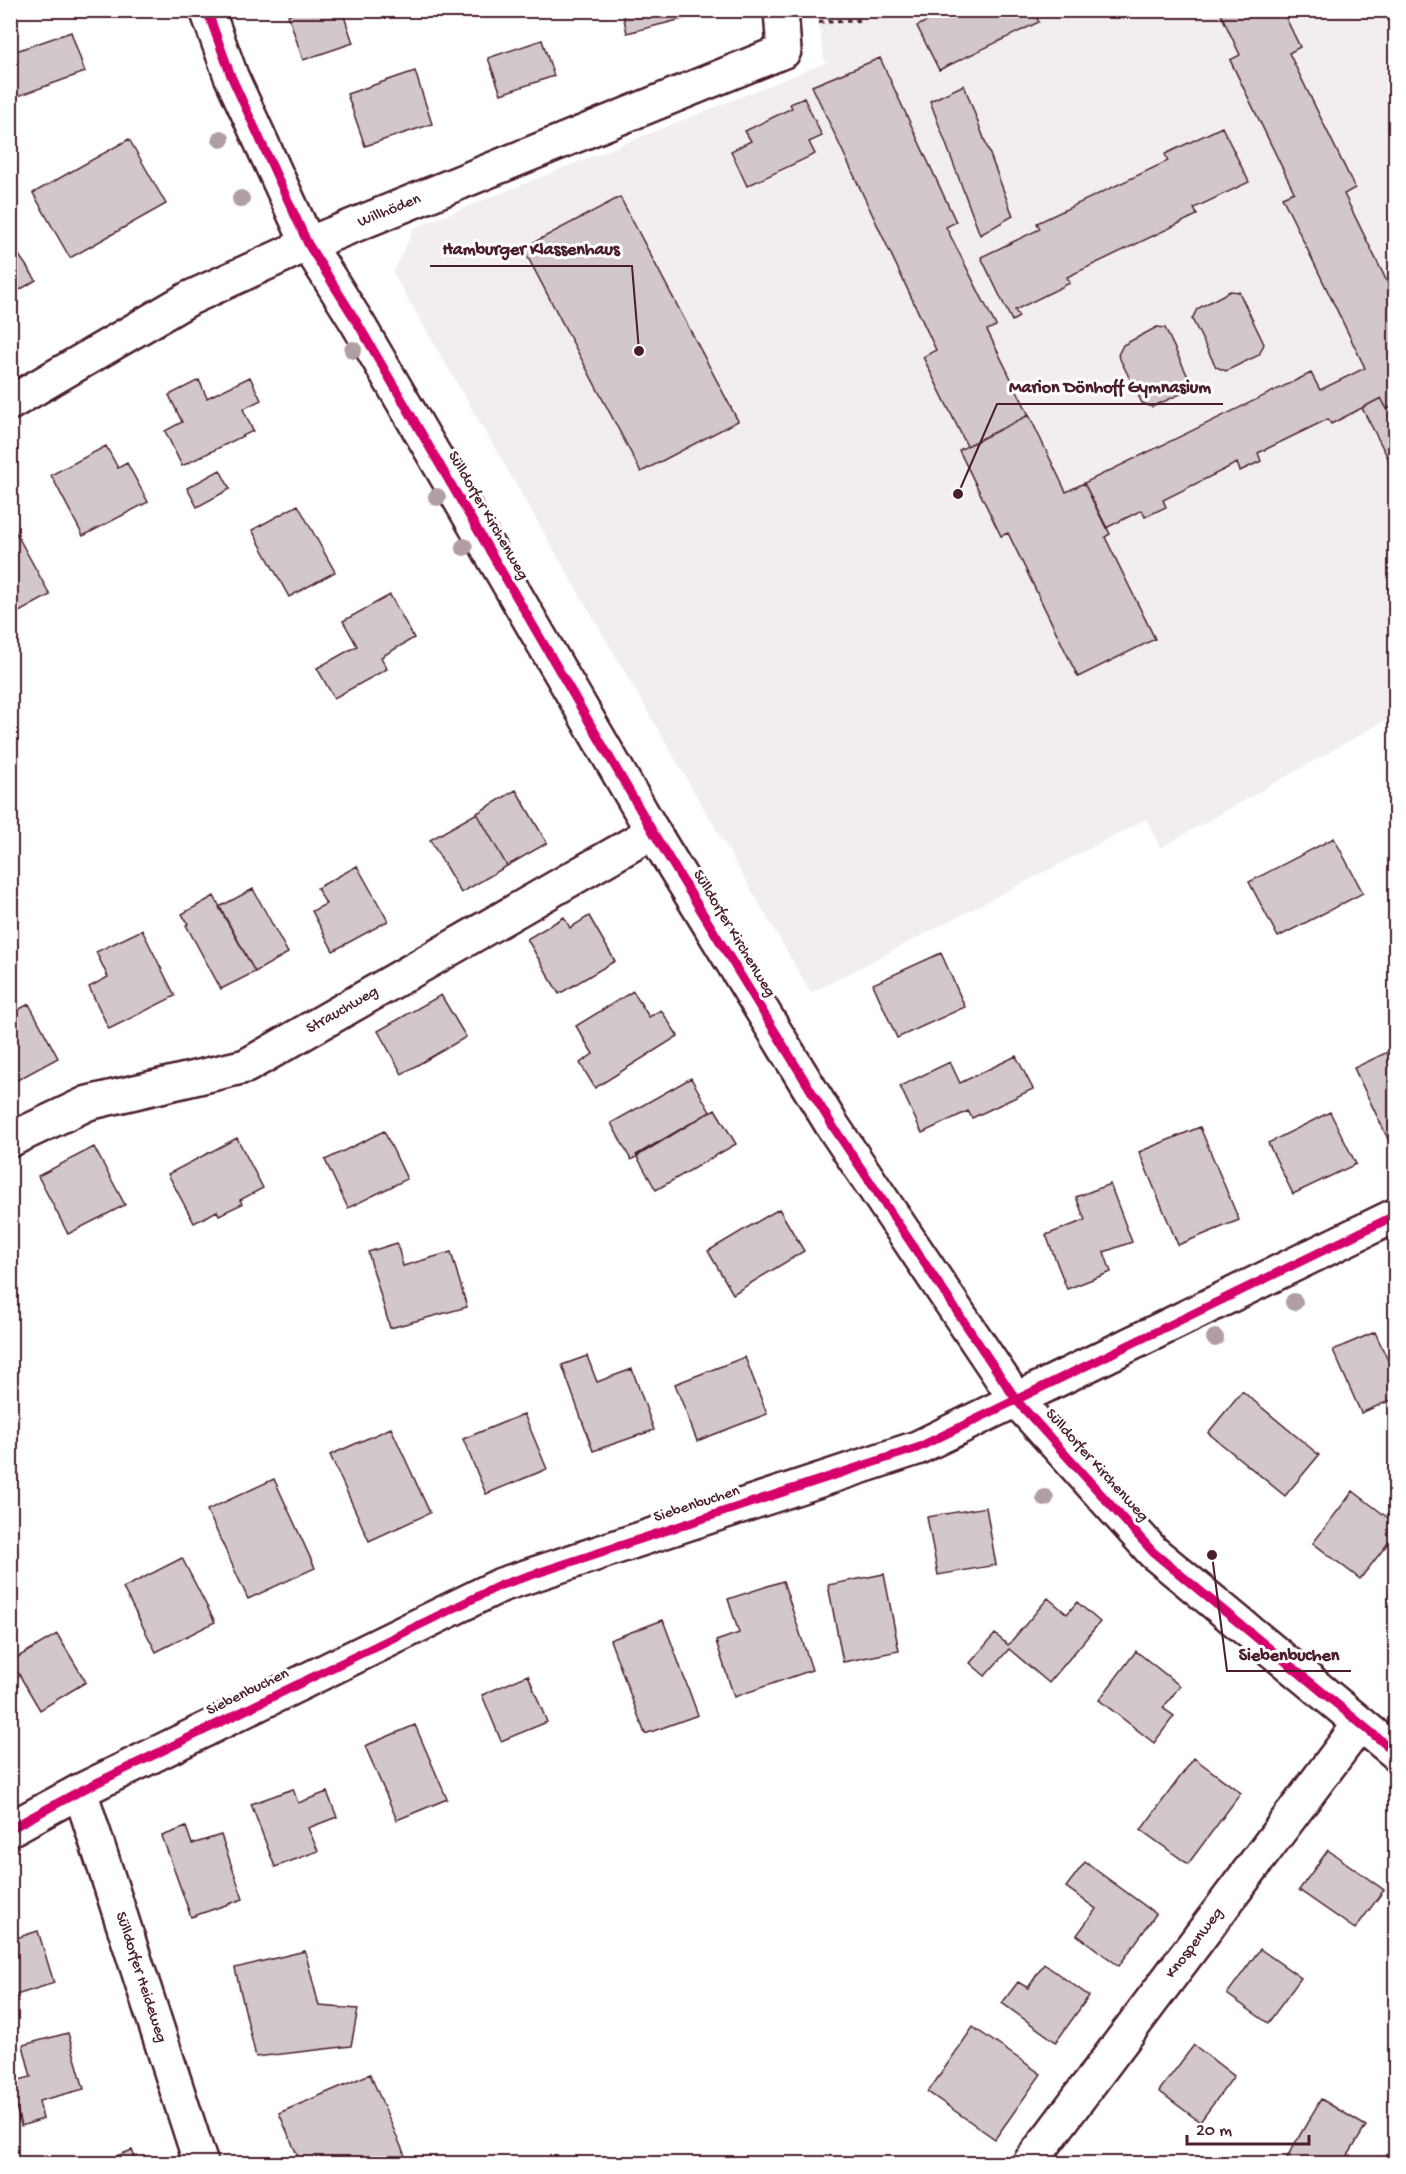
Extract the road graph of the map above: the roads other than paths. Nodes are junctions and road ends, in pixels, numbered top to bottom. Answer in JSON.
{"nodes":[{"id":1,"x":207,"y":10,"type":"edge"},
{"id":2,"x":781,"y":10,"type":"edge"},
{"id":3,"x":308,"y":244,"type":"junction"},
{"id":4,"x":10,"y":403,"type":"edge"},
{"id":5,"x":653,"y":832,"type":"junction"},
{"id":6,"x":10,"y":1140,"type":"edge"},
{"id":7,"x":1395,"y":1215,"type":"edge"},
{"id":8,"x":1017,"y":1401,"type":"junction"},
{"id":9,"x":1360,"y":1724,"type":"junction"},
{"id":10,"x":1395,"y":1754,"type":"edge"},
{"id":11,"x":80,"y":1791,"type":"junction"},
{"id":12,"x":10,"y":1829,"type":"edge"},
{"id":13,"x":201,"y":2163,"type":"edge"},
{"id":14,"x":1029,"y":2163,"type":"edge"}],
"edges":[{"from":1,"to":3,"type":"street","name":"Sülldorfer Kirchenweg"},
{"from":2,"to":3,"type":"street","name":"Willhöden"},
{"from":3,"to":4,"type":"street","name":"Willhöden"},
{"from":3,"to":5,"type":"street","name":"Sülldorfer Kirchenweg"},
{"from":5,"to":6,"type":"street","name":"Strauchweg"},
{"from":5,"to":8,"type":"street","name":"Sülldorfer Kirchenweg"},
{"from":7,"to":8,"type":"street","name":"Siebenbuchen"},
{"from":8,"to":9,"type":"street","name":"Sülldorfer Kirchenweg"},
{"from":8,"to":11,"type":"street","name":"Siebenbuchen"},
{"from":9,"to":10,"type":"street","name":"Sülldorfer Kirchenweg"},
{"from":9,"to":14,"type":"street","name":"Knospenweg"},
{"from":11,"to":12,"type":"street","name":"Siebenbuchen"},
{"from":11,"to":13,"type":"street","name":"Sülldorfer Heideweg"}]}
